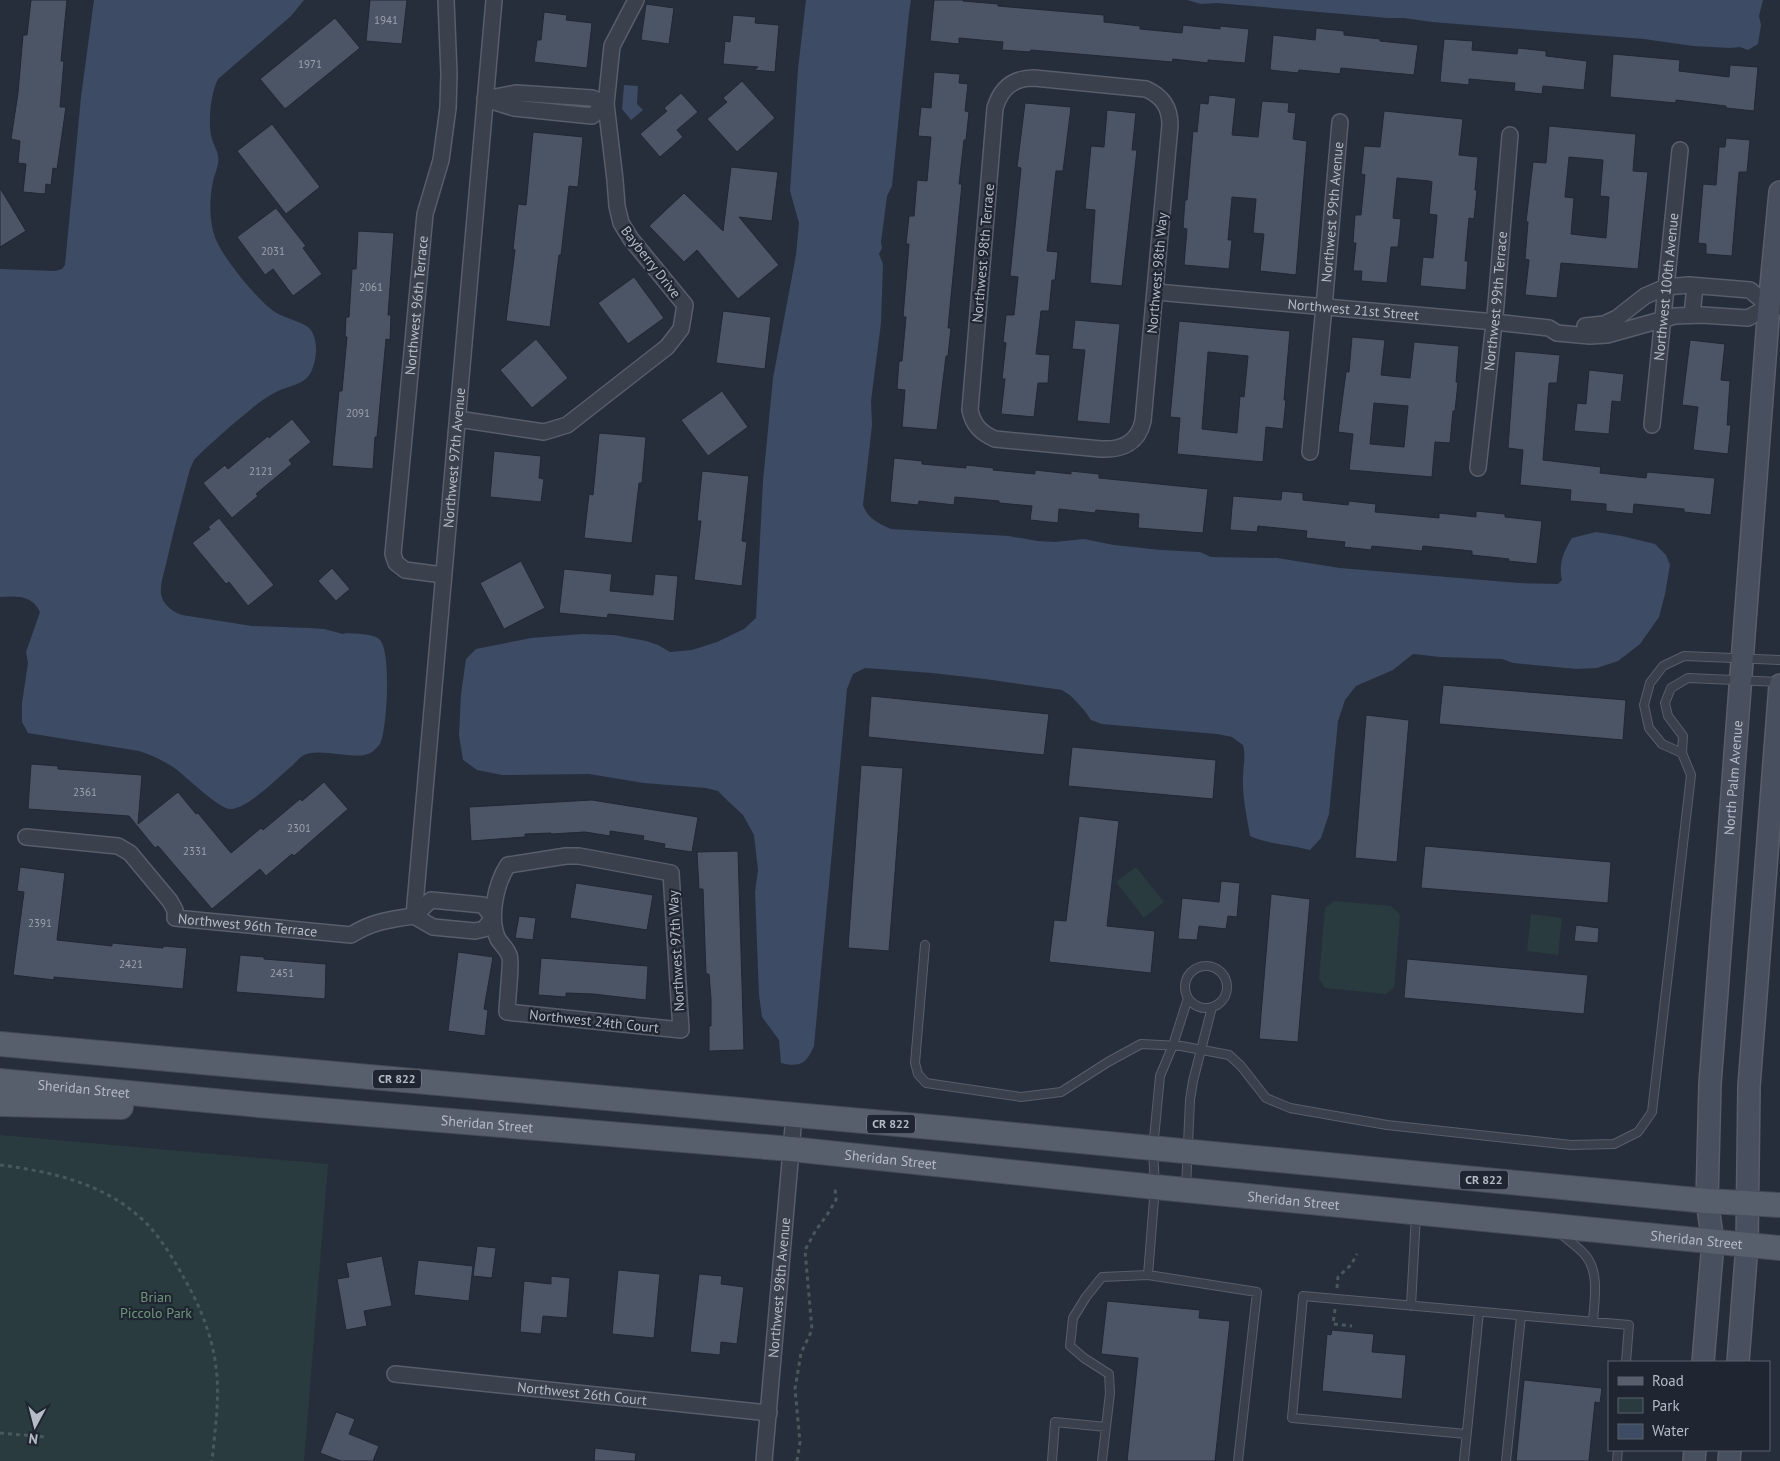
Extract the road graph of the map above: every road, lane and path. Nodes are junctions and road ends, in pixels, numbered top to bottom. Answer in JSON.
{"nodes":[{"id":1,"x":446,"y":0,"type":"edge"},
{"id":2,"x":494,"y":0,"type":"edge"},
{"id":3,"x":636,"y":0,"type":"edge"},
{"id":4,"x":1012,"y":83,"type":"joint"},
{"id":5,"x":486,"y":99,"type":"junction"},
{"id":6,"x":606,"y":104,"type":"junction"},
{"id":7,"x":1340,"y":122,"type":"dead end"},
{"id":8,"x":1510,"y":135,"type":"dead end"},
{"id":9,"x":1680,"y":150,"type":"dead end"},
{"id":10,"x":1780,"y":192,"type":"edge"},
{"id":11,"x":1695,"y":286,"type":"junction"},
{"id":12,"x":1666,"y":287,"type":"junction"},
{"id":13,"x":1156,"y":292,"type":"junction"},
{"id":14,"x":1324,"y":307,"type":"junction"},
{"id":15,"x":1774,"y":307,"type":"edge"},
{"id":16,"x":1692,"y":315,"type":"junction"},
{"id":17,"x":1663,"y":319,"type":"junction"},
{"id":18,"x":1495,"y":322,"type":"junction"},
{"id":19,"x":1549,"y":328,"type":"junction"},
{"id":20,"x":458,"y":419,"type":"junction"},
{"id":21,"x":1652,"y":425,"type":"dead end"},
{"id":22,"x":1130,"y":443,"type":"joint"},
{"id":23,"x":1310,"y":452,"type":"dead end"},
{"id":24,"x":1478,"y":468,"type":"dead end"},
{"id":25,"x":443,"y":575,"type":"junction"},
{"id":26,"x":1742,"y":659,"type":"junction"},
{"id":27,"x":1780,"y":660,"type":"edge"},
{"id":28,"x":1740,"y":681,"type":"junction"},
{"id":29,"x":1780,"y":684,"type":"edge"},
{"id":30,"x":1682,"y":753,"type":"junction"},
{"id":31,"x":26,"y":837,"type":"dead end"},
{"id":32,"x":414,"y":916,"type":"junction"},
{"id":33,"x":492,"y":918,"type":"junction"},
{"id":34,"x":925,"y":945,"type":"dead end"},
{"id":35,"x":1188,"y":998,"type":"junction"},
{"id":36,"x":1212,"y":1007,"type":"junction"},
{"id":37,"x":681,"y":1030,"type":"joint"},
{"id":38,"x":0,"y":1044,"type":"edge"},
{"id":39,"x":1172,"y":1045,"type":"junction"},
{"id":40,"x":1201,"y":1050,"type":"junction"},
{"id":41,"x":0,"y":1081,"type":"edge"},
{"id":42,"x":0,"y":1104,"type":"edge"},
{"id":43,"x":258,"y":1105,"type":"junction"},
{"id":44,"x":794,"y":1116,"type":"junction"},
{"id":45,"x":1153,"y":1149,"type":"junction"},
{"id":46,"x":791,"y":1150,"type":"junction"},
{"id":47,"x":1188,"y":1152,"type":"junction"},
{"id":48,"x":0,"y":1165,"type":"edge"},
{"id":49,"x":835,"y":1187,"type":"dead end"},
{"id":50,"x":1155,"y":1187,"type":"junction"},
{"id":51,"x":1185,"y":1190,"type":"junction"},
{"id":52,"x":1706,"y":1201,"type":"junction"},
{"id":53,"x":1748,"y":1202,"type":"junction"},
{"id":54,"x":1780,"y":1205,"type":"edge"},
{"id":55,"x":1416,"y":1213,"type":"junction"},
{"id":56,"x":1551,"y":1226,"type":"junction"},
{"id":57,"x":1713,"y":1242,"type":"junction"},
{"id":58,"x":1747,"y":1245,"type":"junction"},
{"id":59,"x":1780,"y":1248,"type":"edge"},
{"id":60,"x":1357,"y":1254,"type":"dead end"},
{"id":61,"x":1148,"y":1275,"type":"junction"},
{"id":62,"x":1336,"y":1299,"type":"junction"},
{"id":63,"x":1411,"y":1306,"type":"junction"},
{"id":64,"x":1479,"y":1312,"type":"junction"},
{"id":65,"x":1521,"y":1316,"type":"junction"},
{"id":66,"x":1593,"y":1322,"type":"junction"},
{"id":67,"x":1352,"y":1326,"type":"dead end"},
{"id":68,"x":1626,"y":1361,"type":"edge"},
{"id":69,"x":1703,"y":1361,"type":"edge"},
{"id":70,"x":1738,"y":1361,"type":"edge"},
{"id":71,"x":395,"y":1374,"type":"dead end"},
{"id":72,"x":769,"y":1412,"type":"junction"},
{"id":73,"x":1106,"y":1427,"type":"junction"},
{"id":74,"x":0,"y":1433,"type":"edge"},
{"id":75,"x":1466,"y":1434,"type":"junction"},
{"id":76,"x":46,"y":1437,"type":"dead end"},
{"id":77,"x":212,"y":1461,"type":"edge"},
{"id":78,"x":764,"y":1461,"type":"edge"},
{"id":79,"x":797,"y":1461,"type":"edge"},
{"id":80,"x":1052,"y":1461,"type":"edge"},
{"id":81,"x":1102,"y":1461,"type":"edge"},
{"id":82,"x":1238,"y":1461,"type":"edge"},
{"id":83,"x":1464,"y":1461,"type":"edge"},
{"id":84,"x":1506,"y":1461,"type":"edge"}],
"edges":[{"from":1,"to":25,"type":"street","name":"Northwest 96th Terrace"},
{"from":2,"to":5,"type":"street","name":"Northwest 97th Avenue"},
{"from":3,"to":6,"type":"street","name":"Bayberry Drive"},
{"from":4,"to":13,"type":"street","name":"Northwest 98th Way"},
{"from":4,"to":22,"type":"street","name":"Northwest 98th Terrace"},
{"from":5,"to":6,"type":"street"},
{"from":5,"to":20,"type":"street","name":"Northwest 97th Avenue"},
{"from":6,"to":20,"type":"street","name":"Bayberry Drive"},
{"from":7,"to":14,"type":"street","name":"Northwest 99th Avenue"},
{"from":8,"to":18,"type":"street","name":"Northwest 99th Terrace"},
{"from":9,"to":12,"type":"street","name":"Northwest 100th Avenue"},
{"from":10,"to":15,"type":"main road","name":"North Palm Avenue"},
{"from":11,"to":12,"type":"street","name":"Northwest 21st Street"},
{"from":11,"to":15,"type":"street","name":"Northwest 21st Street"},
{"from":11,"to":16,"type":"street"},
{"from":12,"to":17,"type":"street","name":"Northwest 100th Avenue"},
{"from":12,"to":19,"type":"street","name":"Northwest 21st Street"},
{"from":13,"to":14,"type":"street","name":"Northwest 21st Street"},
{"from":13,"to":22,"type":"street","name":"Northwest 98th Way"},
{"from":14,"to":18,"type":"street","name":"Northwest 21st Street"},
{"from":14,"to":23,"type":"street","name":"Northwest 99th Avenue"},
{"from":15,"to":16,"type":"street","name":"Northwest 21st Street"},
{"from":15,"to":26,"type":"main road","name":"North Palm Avenue"},
{"from":16,"to":17,"type":"street","name":"Northwest 21st Street"},
{"from":17,"to":19,"type":"street","name":"Northwest 21st Street"},
{"from":17,"to":21,"type":"street","name":"Northwest 100th Avenue"},
{"from":18,"to":19,"type":"street","name":"Northwest 21st Street"},
{"from":18,"to":24,"type":"street","name":"Northwest 99th Terrace"},
{"from":20,"to":25,"type":"street","name":"Northwest 97th Avenue"},
{"from":25,"to":32,"type":"street","name":"Northwest 97th Avenue"},
{"from":26,"to":27,"type":"lane"},
{"from":26,"to":28,"type":"main road","name":"North Palm Avenue"},
{"from":26,"to":30,"type":"lane"},
{"from":28,"to":29,"type":"lane"},
{"from":28,"to":30,"type":"lane"},
{"from":28,"to":52,"type":"main road","name":"North Palm Avenue"},
{"from":29,"to":53,"type":"main road"},
{"from":30,"to":40,"type":"lane"},
{"from":31,"to":32,"type":"street","name":"Northwest 96th Terrace"},
{"from":32,"to":33,"type":"street"},
{"from":32,"to":33,"type":"street"},
{"from":33,"to":37,"type":"street","name":"Northwest 24th Court"},
{"from":33,"to":37,"type":"street","name":"Northwest 97th Way"},
{"from":34,"to":39,"type":"lane"},
{"from":35,"to":36,"type":"lane"},
{"from":35,"to":36,"type":"lane"},
{"from":35,"to":39,"type":"lane"},
{"from":36,"to":40,"type":"lane"},
{"from":38,"to":44,"type":"main road","number":"CR 822"},
{"from":39,"to":40,"type":"lane"},
{"from":39,"to":45,"type":"lane"},
{"from":40,"to":47,"type":"lane"},
{"from":41,"to":43,"type":"main road","name":"Sheridan Street"},
{"from":42,"to":43,"type":"main road"},
{"from":43,"to":46,"type":"main road","name":"Sheridan Street"},
{"from":44,"to":45,"type":"main road","number":"CR 822"},
{"from":44,"to":46,"type":"street","name":"Northwest 98th Avenue"},
{"from":45,"to":47,"type":"main road","number":"CR 822"},
{"from":45,"to":50,"type":"lane"},
{"from":46,"to":50,"type":"main road","name":"Sheridan Street"},
{"from":46,"to":72,"type":"street","name":"Northwest 98th Avenue"},
{"from":47,"to":51,"type":"lane"},
{"from":47,"to":52,"type":"main road","number":"CR 822"},
{"from":48,"to":77,"type":"path"},
{"from":49,"to":79,"type":"path"},
{"from":50,"to":51,"type":"main road","name":"Sheridan Street"},
{"from":50,"to":61,"type":"lane"},
{"from":51,"to":55,"type":"main road","name":"Sheridan Street"},
{"from":52,"to":53,"type":"main road","number":"CR 822"},
{"from":52,"to":57,"type":"main road","name":"North Palm Avenue"},
{"from":53,"to":54,"type":"main road","number":"CR 822"},
{"from":53,"to":58,"type":"main road"},
{"from":55,"to":56,"type":"main road","name":"Sheridan Street"},
{"from":55,"to":63,"type":"lane"},
{"from":56,"to":57,"type":"main road","name":"Sheridan Street"},
{"from":56,"to":66,"type":"lane"},
{"from":57,"to":58,"type":"main road","name":"Sheridan Street"},
{"from":57,"to":69,"type":"main road","name":"North Palm Avenue"},
{"from":58,"to":59,"type":"main road","name":"Sheridan Street"},
{"from":58,"to":70,"type":"main road"},
{"from":60,"to":62,"type":"path"},
{"from":61,"to":73,"type":"lane"},
{"from":61,"to":82,"type":"lane"},
{"from":62,"to":63,"type":"lane"},
{"from":62,"to":67,"type":"path"},
{"from":62,"to":75,"type":"lane"},
{"from":63,"to":64,"type":"lane"},
{"from":64,"to":65,"type":"lane"},
{"from":64,"to":75,"type":"lane"},
{"from":65,"to":66,"type":"lane"},
{"from":65,"to":84,"type":"lane"},
{"from":66,"to":68,"type":"lane"},
{"from":71,"to":72,"type":"street","name":"Northwest 26th Court"},
{"from":72,"to":78,"type":"street","name":"Northwest 98th Avenue"},
{"from":73,"to":80,"type":"lane"},
{"from":73,"to":81,"type":"lane"},
{"from":74,"to":76,"type":"path"},
{"from":75,"to":83,"type":"lane"}]}
